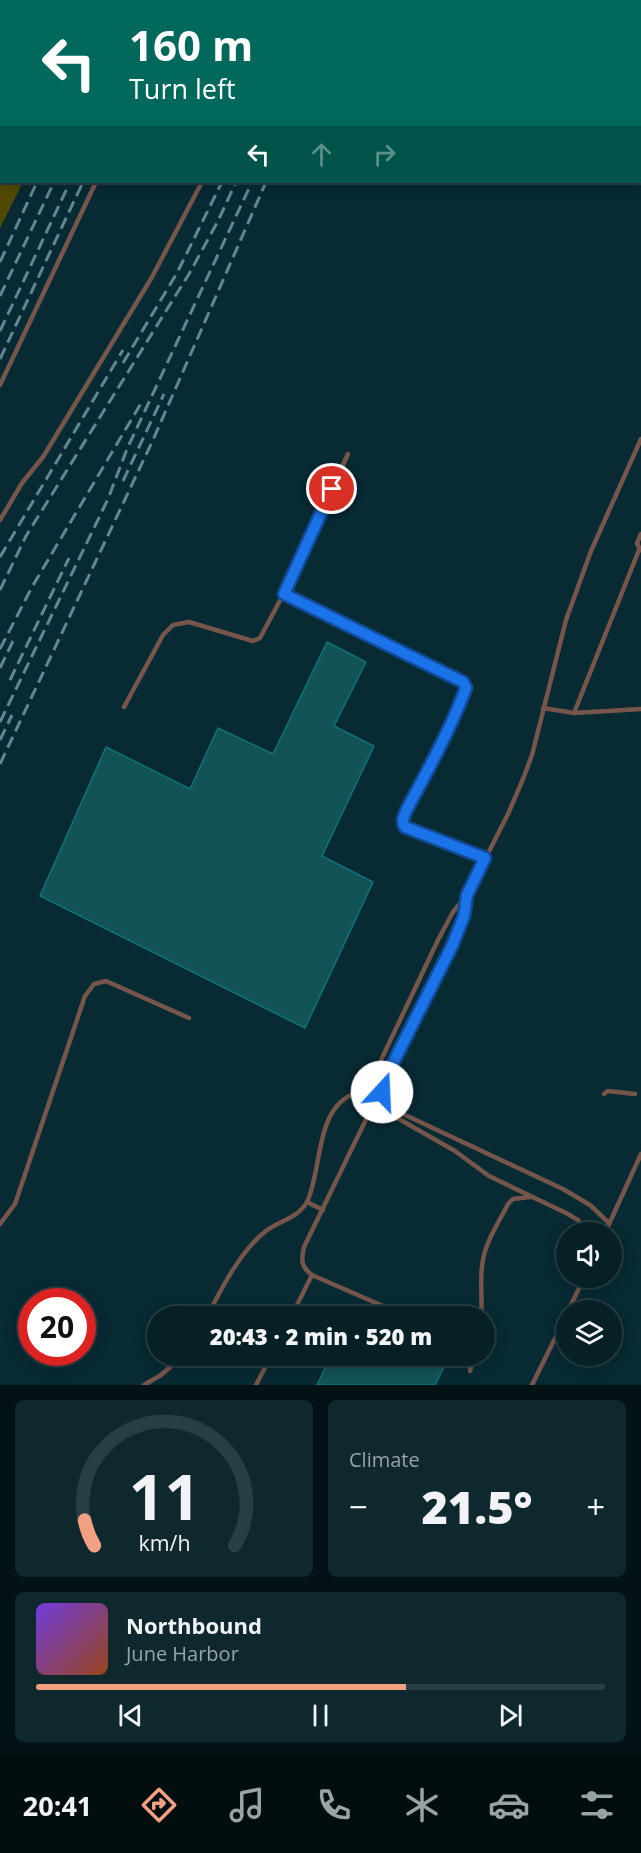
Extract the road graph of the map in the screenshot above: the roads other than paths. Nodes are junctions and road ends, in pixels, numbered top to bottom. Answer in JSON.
{"nodes":[{"id":1,"x":96,"y":183,"type":"edge"},
{"id":2,"x":201,"y":183,"type":"edge"},
{"id":3,"x":0,"y":385,"type":"edge"},
{"id":4,"x":641,"y":439,"type":"edge"},
{"id":5,"x":348,"y":454,"type":"dead end"},
{"id":6,"x":0,"y":520,"type":"edge"},
{"id":7,"x":641,"y":534,"type":"edge"},
{"id":8,"x":640,"y":550,"type":"edge"},
{"id":9,"x":284,"y":594,"type":"junction"},
{"id":10,"x":124,"y":707,"type":"dead end"},
{"id":11,"x":543,"y":708,"type":"junction"},
{"id":12,"x":641,"y":709,"type":"edge"},
{"id":13,"x":574,"y":713,"type":"junction"},
{"id":14,"x":485,"y":858,"type":"junction"},
{"id":15,"x":467,"y":895,"type":"junction"},
{"id":16,"x":189,"y":1018,"type":"dead end"},
{"id":17,"x":382,"y":1088,"type":"junction"},
{"id":18,"x":373,"y":1090,"type":"junction"},
{"id":19,"x":604,"y":1094,"type":"dead end"},
{"id":20,"x":635,"y":1094,"type":"dead end"},
{"id":21,"x":384,"y":1097,"type":"junction"},
{"id":22,"x":375,"y":1099,"type":"junction"},
{"id":23,"x":641,"y":1154,"type":"edge"},
{"id":24,"x":533,"y":1197,"type":"junction"},
{"id":25,"x":307,"y":1202,"type":"junction"},
{"id":26,"x":323,"y":1210,"type":"junction"},
{"id":27,"x":580,"y":1222,"type":"edge"},
{"id":28,"x":608,"y":1222,"type":"edge"},
{"id":29,"x":609,"y":1222,"type":"edge"},
{"id":30,"x":0,"y":1224,"type":"edge"},
{"id":31,"x":312,"y":1275,"type":"junction"},
{"id":32,"x":212,"y":1306,"type":"edge"},
{"id":33,"x":296,"y":1306,"type":"edge"},
{"id":34,"x":383,"y":1306,"type":"edge"},
{"id":35,"x":482,"y":1306,"type":"edge"},
{"id":36,"x":556,"y":1336,"type":"edge"},
{"id":37,"x":171,"y":1366,"type":"edge"},
{"id":38,"x":266,"y":1366,"type":"edge"},
{"id":39,"x":472,"y":1366,"type":"edge"},
{"id":40,"x":471,"y":1371,"type":"dead end"},
{"id":41,"x":144,"y":1385,"type":"edge"},
{"id":42,"x":256,"y":1385,"type":"edge"},
{"id":43,"x":532,"y":1385,"type":"edge"}],
"edges":[{"from":1,"to":3,"type":"lane"},
{"from":2,"to":6,"type":"lane"},
{"from":4,"to":11,"type":"lane"},
{"from":5,"to":9,"type":"lane"},
{"from":7,"to":8,"type":"lane"},
{"from":8,"to":13,"type":"lane"},
{"from":9,"to":10,"type":"lane"},
{"from":9,"to":14,"type":"lane"},
{"from":11,"to":13,"type":"lane"},
{"from":11,"to":14,"type":"lane"},
{"from":12,"to":13,"type":"lane"},
{"from":14,"to":15,"type":"lane"},
{"from":15,"to":17,"type":"lane"},
{"from":15,"to":18,"type":"lane"},
{"from":16,"to":30,"type":"lane"},
{"from":17,"to":18,"type":"lane"},
{"from":17,"to":21,"type":"lane"},
{"from":18,"to":22,"type":"lane"},
{"from":18,"to":25,"type":"lane"},
{"from":19,"to":20,"type":"lane"},
{"from":21,"to":22,"type":"lane"},
{"from":21,"to":28,"type":"lane"},
{"from":22,"to":24,"type":"lane"},
{"from":22,"to":26,"type":"lane"},
{"from":23,"to":29,"type":"lane"},
{"from":24,"to":27,"type":"lane"},
{"from":24,"to":35,"type":"lane"},
{"from":25,"to":26,"type":"lane"},
{"from":25,"to":32,"type":"lane"},
{"from":26,"to":31,"type":"lane"},
{"from":31,"to":33,"type":"lane"},
{"from":31,"to":34,"type":"lane"},
{"from":36,"to":43,"type":"lane"},
{"from":37,"to":41,"type":"lane"},
{"from":38,"to":42,"type":"lane"},
{"from":39,"to":40,"type":"lane"}]}
